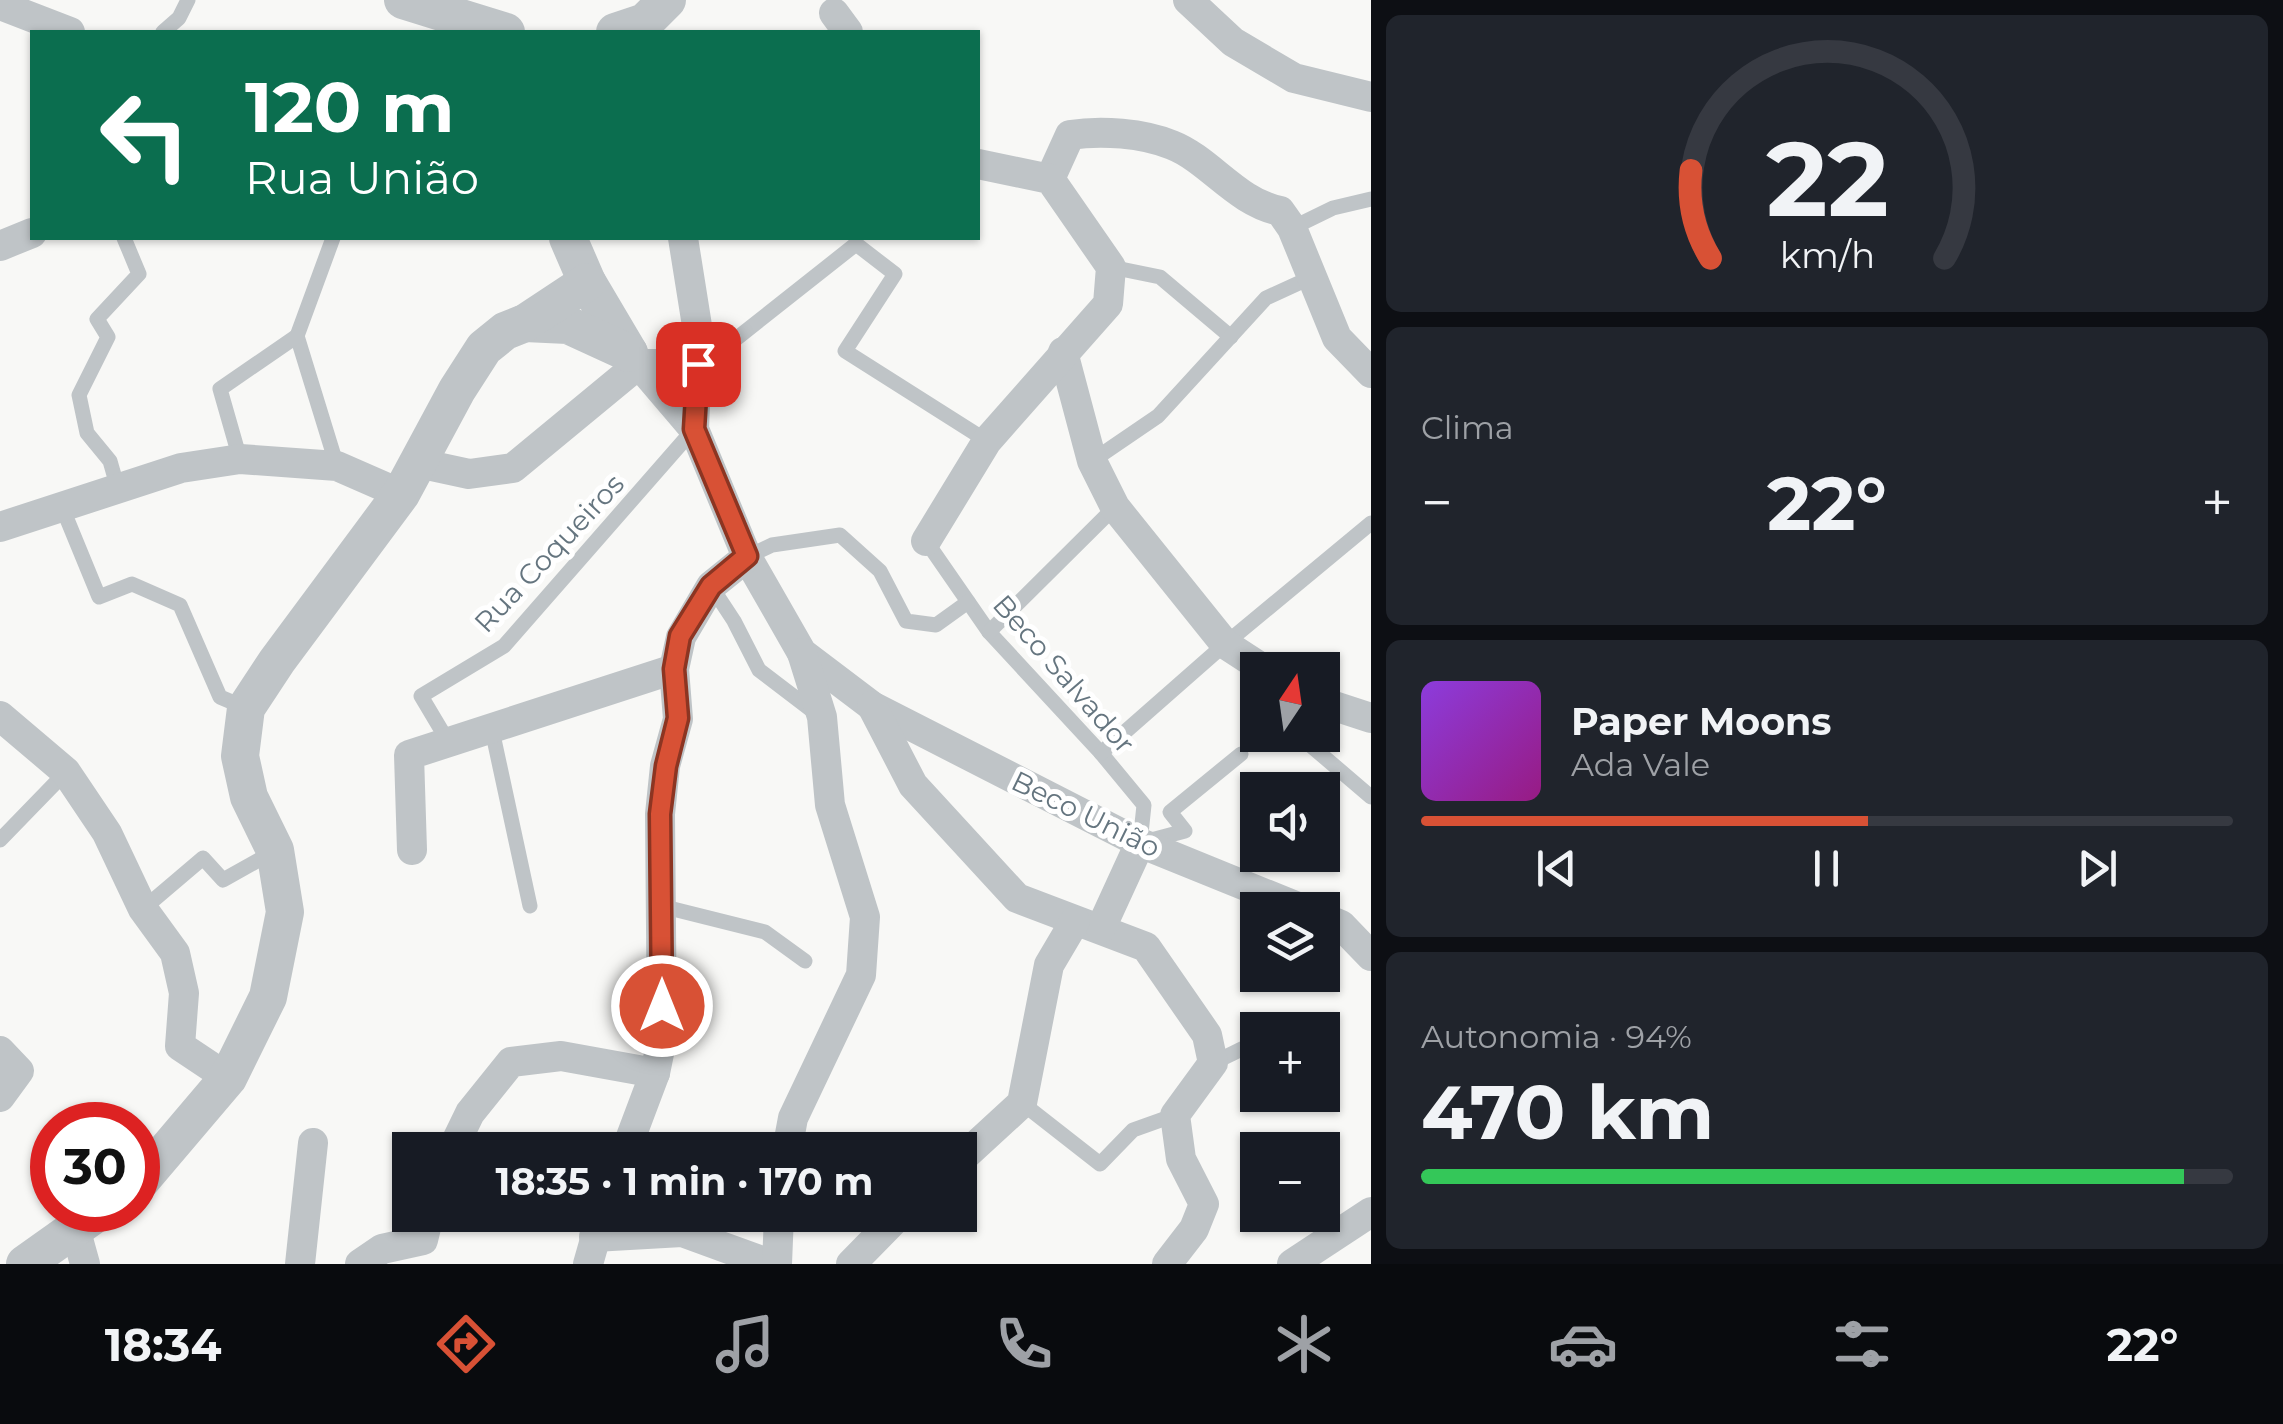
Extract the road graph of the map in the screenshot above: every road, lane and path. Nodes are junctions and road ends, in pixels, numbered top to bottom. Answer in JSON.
{"nodes":[{"id":1,"x":188,"y":0,"type":"edge"},
{"id":2,"x":403,"y":0,"type":"edge"},
{"id":3,"x":1188,"y":0,"type":"edge"},
{"id":4,"x":5,"y":4,"type":"edge"},
{"id":5,"x":65,"y":30,"type":"edge"},
{"id":6,"x":165,"y":30,"type":"edge"},
{"id":7,"x":500,"y":30,"type":"edge"},
{"id":8,"x":1370,"y":96,"type":"edge"},
{"id":9,"x":980,"y":164,"type":"edge"},
{"id":10,"x":1050,"y":179,"type":"junction"},
{"id":11,"x":1370,"y":199,"type":"edge"},
{"id":12,"x":1292,"y":228,"type":"junction"},
{"id":13,"x":30,"y":234,"type":"edge"},
{"id":14,"x":125,"y":240,"type":"edge"},
{"id":15,"x":332,"y":240,"type":"edge"},
{"id":16,"x":569,"y":240,"type":"edge"},
{"id":17,"x":682,"y":240,"type":"edge"},
{"id":18,"x":0,"y":246,"type":"edge"},
{"id":19,"x":1111,"y":267,"type":"junction"},
{"id":20,"x":1312,"y":276,"type":"junction"},
{"id":21,"x":588,"y":282,"type":"junction"},
{"id":22,"x":525,"y":323,"type":"junction"},
{"id":23,"x":297,"y":336,"type":"junction"},
{"id":24,"x":1231,"y":336,"type":"junction"},
{"id":25,"x":1063,"y":352,"type":"junction"},
{"id":26,"x":634,"y":359,"type":"junction"},
{"id":27,"x":698,"y":364,"type":"junction"},
{"id":28,"x":1370,"y":373,"type":"edge"},
{"id":29,"x":694,"y":429,"type":"junction"},
{"id":30,"x":987,"y":441,"type":"junction"},
{"id":31,"x":240,"y":459,"type":"junction"},
{"id":32,"x":1092,"y":460,"type":"junction"},
{"id":33,"x":337,"y":466,"type":"junction"},
{"id":34,"x":409,"y":479,"type":"junction"},
{"id":35,"x":118,"y":489,"type":"junction"},
{"id":36,"x":1114,"y":506,"type":"junction"},
{"id":37,"x":62,"y":507,"type":"junction"},
{"id":38,"x":1370,"y":523,"type":"edge"},
{"id":39,"x":0,"y":527,"type":"edge"},
{"id":40,"x":926,"y":541,"type":"joint"},
{"id":41,"x":747,"y":556,"type":"junction"},
{"id":42,"x":711,"y":586,"type":"junction"},
{"id":43,"x":968,"y":602,"type":"junction"},
{"id":44,"x":989,"y":632,"type":"junction"},
{"id":45,"x":1225,"y":644,"type":"junction"},
{"id":46,"x":802,"y":654,"type":"junction"},
{"id":47,"x":1240,"y":654,"type":"edge"},
{"id":48,"x":674,"y":669,"type":"junction"},
{"id":49,"x":872,"y":706,"type":"junction"},
{"id":50,"x":246,"y":708,"type":"junction"},
{"id":51,"x":1340,"y":712,"type":"edge"},
{"id":52,"x":0,"y":716,"type":"edge"},
{"id":53,"x":822,"y":717,"type":"junction"},
{"id":54,"x":1370,"y":718,"type":"edge"},
{"id":55,"x":492,"y":730,"type":"junction"},
{"id":56,"x":450,"y":743,"type":"junction"},
{"id":57,"x":1318,"y":752,"type":"edge"},
{"id":58,"x":1101,"y":753,"type":"junction"},
{"id":59,"x":1242,"y":754,"type":"dead end"},
{"id":60,"x":66,"y":772,"type":"junction"},
{"id":61,"x":1370,"y":797,"type":"edge"},
{"id":62,"x":0,"y":840,"type":"edge"},
{"id":63,"x":1140,"y":844,"type":"junction"},
{"id":64,"x":275,"y":850,"type":"junction"},
{"id":65,"x":412,"y":850,"type":"dead end"},
{"id":66,"x":1260,"y":892,"type":"edge"},
{"id":67,"x":530,"y":906,"type":"dead end"},
{"id":68,"x":661,"y":906,"type":"junction"},
{"id":69,"x":143,"y":909,"type":"junction"},
{"id":70,"x":1088,"y":924,"type":"junction"},
{"id":71,"x":1340,"y":925,"type":"edge"},
{"id":72,"x":1370,"y":956,"type":"edge"},
{"id":73,"x":805,"y":962,"type":"dead end"},
{"id":74,"x":1240,"y":1050,"type":"edge"},
{"id":75,"x":0,"y":1051,"type":"edge"},
{"id":76,"x":1214,"y":1063,"type":"junction"},
{"id":77,"x":654,"y":1073,"type":"junction"},
{"id":78,"x":228,"y":1078,"type":"junction"},
{"id":79,"x":0,"y":1096,"type":"edge"},
{"id":80,"x":1022,"y":1103,"type":"junction"},
{"id":81,"x":1175,"y":1115,"type":"junction"},
{"id":82,"x":461,"y":1132,"type":"edge"},
{"id":83,"x":633,"y":1132,"type":"edge"},
{"id":84,"x":790,"y":1132,"type":"edge"},
{"id":85,"x":313,"y":1143,"type":"dead end"},
{"id":86,"x":977,"y":1144,"type":"edge"},
{"id":87,"x":160,"y":1158,"type":"edge"},
{"id":88,"x":1370,"y":1212,"type":"edge"},
{"id":89,"x":425,"y":1232,"type":"edge"},
{"id":90,"x":777,"y":1232,"type":"edge"},
{"id":91,"x":882,"y":1232,"type":"edge"},
{"id":92,"x":87,"y":1234,"type":"edge"},
{"id":93,"x":595,"y":1239,"type":"edge"},
{"id":94,"x":26,"y":1264,"type":"edge"},
{"id":95,"x":300,"y":1264,"type":"edge"},
{"id":96,"x":360,"y":1264,"type":"edge"},
{"id":97,"x":774,"y":1264,"type":"edge"},
{"id":98,"x":851,"y":1264,"type":"edge"},
{"id":99,"x":1167,"y":1264,"type":"edge"},
{"id":100,"x":1292,"y":1264,"type":"edge"}],
"edges":[{"from":1,"to":6,"type":"lane"},
{"from":2,"to":7,"type":"street"},
{"from":3,"to":8,"type":"street"},
{"from":4,"to":5,"type":"street"},
{"from":9,"to":10,"type":"street"},
{"from":10,"to":12,"type":"street"},
{"from":10,"to":19,"type":"street"},
{"from":11,"to":12,"type":"lane"},
{"from":12,"to":20,"type":"street"},
{"from":13,"to":18,"type":"street"},
{"from":14,"to":35,"type":"lane"},
{"from":15,"to":23,"type":"lane"},
{"from":16,"to":21,"type":"street"},
{"from":17,"to":27,"type":"street"},
{"from":19,"to":24,"type":"lane"},
{"from":19,"to":25,"type":"street"},
{"from":20,"to":24,"type":"lane"},
{"from":20,"to":28,"type":"street"},
{"from":21,"to":22,"type":"street"},
{"from":21,"to":26,"type":"street"},
{"from":22,"to":26,"type":"street"},
{"from":22,"to":34,"type":"street"},
{"from":23,"to":31,"type":"lane"},
{"from":23,"to":33,"type":"lane"},
{"from":24,"to":32,"type":"lane"},
{"from":25,"to":30,"type":"street"},
{"from":25,"to":32,"type":"street"},
{"from":26,"to":27,"type":"street"},
{"from":26,"to":29,"type":"street"},
{"from":26,"to":34,"type":"street"},
{"from":27,"to":29,"type":"street"},
{"from":27,"to":30,"type":"lane"},
{"from":29,"to":41,"type":"street"},
{"from":29,"to":56,"type":"lane","name":"Rua Coqueiros"},
{"from":30,"to":40,"type":"street"},
{"from":31,"to":33,"type":"street"},
{"from":31,"to":35,"type":"street"},
{"from":32,"to":36,"type":"street"},
{"from":33,"to":34,"type":"street"},
{"from":34,"to":50,"type":"street"},
{"from":35,"to":37,"type":"street"},
{"from":36,"to":44,"type":"lane"},
{"from":36,"to":45,"type":"street"},
{"from":37,"to":39,"type":"street"},
{"from":37,"to":50,"type":"lane"},
{"from":38,"to":45,"type":"lane"},
{"from":40,"to":43,"type":"lane","name":"Beco Salvador"},
{"from":41,"to":42,"type":"street"},
{"from":41,"to":43,"type":"lane"},
{"from":41,"to":46,"type":"street"},
{"from":42,"to":48,"type":"street"},
{"from":42,"to":53,"type":"lane"},
{"from":43,"to":44,"type":"lane","name":"Beco Salvador"},
{"from":44,"to":58,"type":"lane","name":"Beco Salvador"},
{"from":45,"to":47,"type":"street"},
{"from":45,"to":58,"type":"lane"},
{"from":46,"to":49,"type":"street","name":"Beco União"},
{"from":46,"to":53,"type":"street"},
{"from":48,"to":55,"type":"street"},
{"from":48,"to":68,"type":"street"},
{"from":49,"to":63,"type":"street","name":"Beco União"},
{"from":49,"to":70,"type":"street"},
{"from":50,"to":64,"type":"street"},
{"from":51,"to":54,"type":"street"},
{"from":52,"to":60,"type":"street"},
{"from":53,"to":84,"type":"street"},
{"from":55,"to":56,"type":"street"},
{"from":55,"to":67,"type":"lane"},
{"from":56,"to":65,"type":"street"},
{"from":57,"to":61,"type":"lane"},
{"from":58,"to":63,"type":"lane","name":"Beco Salvador"},
{"from":59,"to":63,"type":"lane"},
{"from":60,"to":62,"type":"lane"},
{"from":60,"to":69,"type":"street"},
{"from":63,"to":66,"type":"street","name":"Beco União"},
{"from":63,"to":70,"type":"street"},
{"from":64,"to":69,"type":"lane"},
{"from":64,"to":78,"type":"street"},
{"from":68,"to":73,"type":"lane"},
{"from":68,"to":77,"type":"street"},
{"from":69,"to":78,"type":"street"},
{"from":70,"to":76,"type":"street"},
{"from":70,"to":80,"type":"street"},
{"from":71,"to":72,"type":"street"},
{"from":74,"to":76,"type":"lane"},
{"from":75,"to":79,"type":"street"},
{"from":76,"to":81,"type":"street"},
{"from":77,"to":82,"type":"street"},
{"from":77,"to":83,"type":"street"},
{"from":78,"to":87,"type":"street"},
{"from":80,"to":81,"type":"lane"},
{"from":80,"to":86,"type":"street"},
{"from":81,"to":99,"type":"street"},
{"from":85,"to":95,"type":"street"},
{"from":88,"to":100,"type":"street"},
{"from":89,"to":96,"type":"street"},
{"from":90,"to":97,"type":"street"},
{"from":91,"to":98,"type":"street"},
{"from":92,"to":94,"type":"street"},
{"from":93,"to":97,"type":"street"}]}
